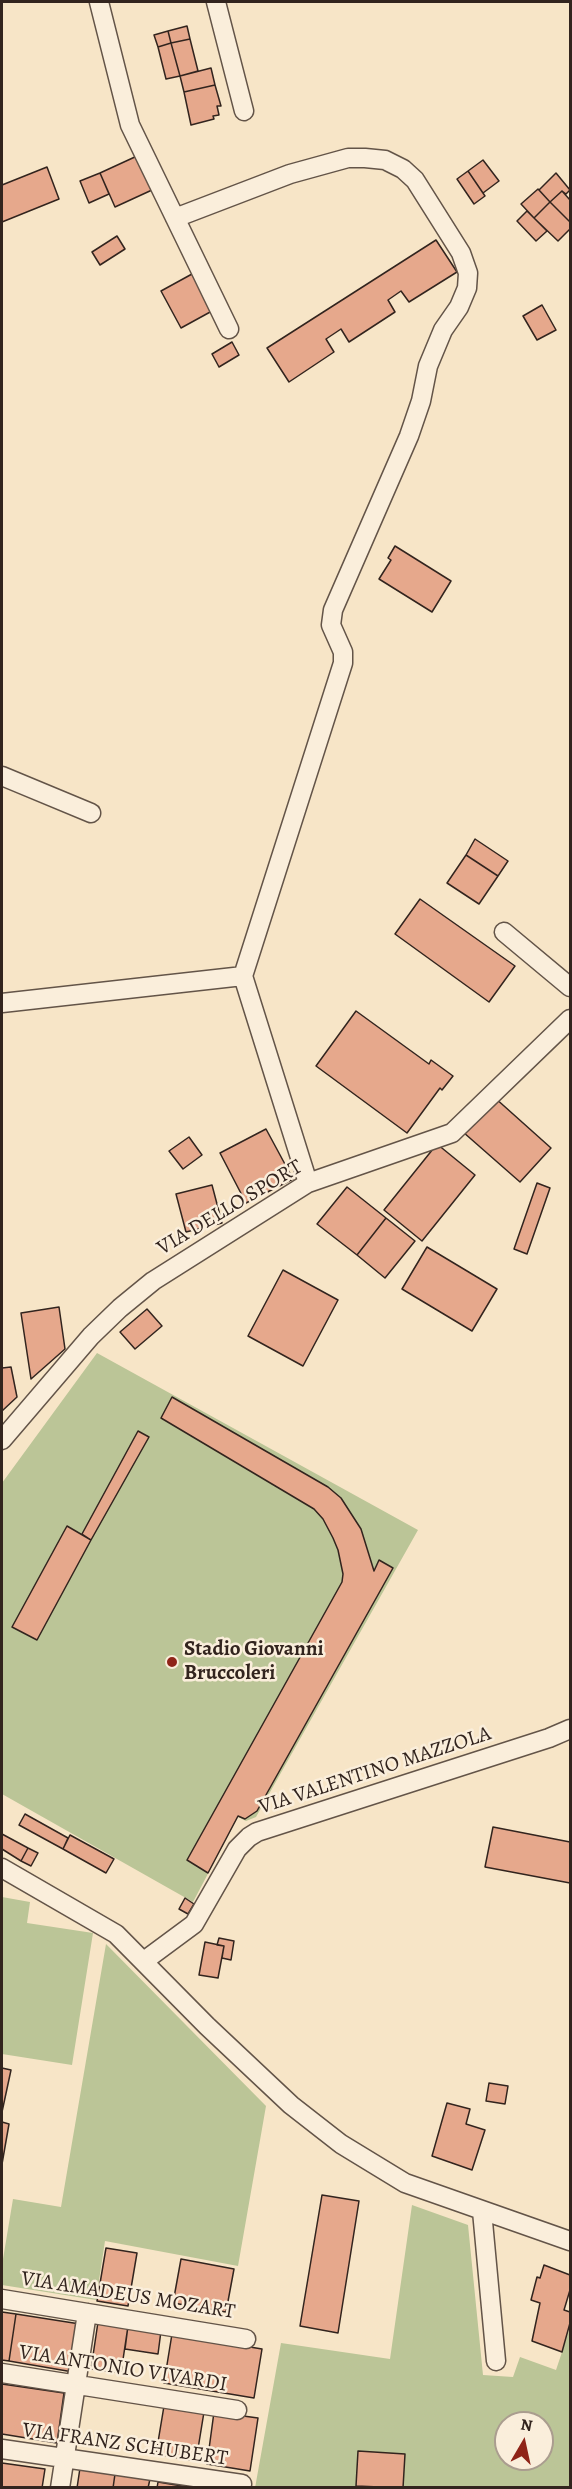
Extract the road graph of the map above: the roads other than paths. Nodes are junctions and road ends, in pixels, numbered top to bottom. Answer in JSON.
{"nodes":[{"id":1,"x":99,"y":2,"type":"edge"},
{"id":2,"x":216,"y":2,"type":"edge"},
{"id":3,"x":244,"y":111,"type":"dead end"},
{"id":4,"x":175,"y":218,"type":"junction"},
{"id":5,"x":229,"y":329,"type":"dead end"},
{"id":6,"x":2,"y":776,"type":"edge"},
{"id":7,"x":91,"y":813,"type":"dead end"},
{"id":8,"x":504,"y":932,"type":"dead end"},
{"id":9,"x":243,"y":976,"type":"junction"},
{"id":10,"x":570,"y":987,"type":"edge"},
{"id":11,"x":2,"y":1003,"type":"edge"},
{"id":12,"x":570,"y":1019,"type":"edge"},
{"id":13,"x":308,"y":1183,"type":"junction"},
{"id":14,"x":2,"y":1440,"type":"edge"},
{"id":15,"x":570,"y":1729,"type":"edge"},
{"id":16,"x":2,"y":1868,"type":"edge"},
{"id":17,"x":144,"y":1961,"type":"junction"},
{"id":18,"x":482,"y":2211,"type":"junction"},
{"id":19,"x":570,"y":2241,"type":"edge"},
{"id":20,"x":2,"y":2299,"type":"edge"},
{"id":21,"x":87,"y":2313,"type":"junction"},
{"id":22,"x":246,"y":2339,"type":"dead end"},
{"id":23,"x":496,"y":2361,"type":"dead end"},
{"id":24,"x":2,"y":2373,"type":"edge"},
{"id":25,"x":76,"y":2385,"type":"junction"},
{"id":26,"x":237,"y":2410,"type":"dead end"},
{"id":27,"x":2,"y":2449,"type":"edge"},
{"id":28,"x":65,"y":2459,"type":"junction"},
{"id":29,"x":242,"y":2484,"type":"dead end"},
{"id":30,"x":60,"y":2487,"type":"edge"}],
"edges":[{"from":1,"to":4,"type":"street"},
{"from":2,"to":3,"type":"street"},
{"from":4,"to":5,"type":"street"},
{"from":4,"to":9,"type":"street"},
{"from":6,"to":7,"type":"street"},
{"from":8,"to":10,"type":"street"},
{"from":9,"to":11,"type":"street"},
{"from":9,"to":13,"type":"street"},
{"from":12,"to":13,"type":"street","name":"VIA DELLO SPORT"},
{"from":13,"to":14,"type":"street","name":"VIA DELLO SPORT"},
{"from":15,"to":17,"type":"street","name":"VIA VALENTINO MAZZOLA"},
{"from":16,"to":17,"type":"street"},
{"from":17,"to":18,"type":"street"},
{"from":18,"to":19,"type":"street"},
{"from":18,"to":23,"type":"street"},
{"from":20,"to":21,"type":"street","name":"VIA AMADEUS MOZART"},
{"from":21,"to":22,"type":"street","name":"VIA AMADEUS MOZART"},
{"from":21,"to":25,"type":"street"},
{"from":24,"to":25,"type":"street","name":"VIA ANTONIO VIVARDI"},
{"from":25,"to":26,"type":"street","name":"VIA ANTONIO VIVARDI"},
{"from":25,"to":28,"type":"street"},
{"from":27,"to":28,"type":"street","name":"VIA FRANZ SCHUBERT"},
{"from":28,"to":29,"type":"street","name":"VIA FRANZ SCHUBERT"},
{"from":28,"to":30,"type":"street"}]}
